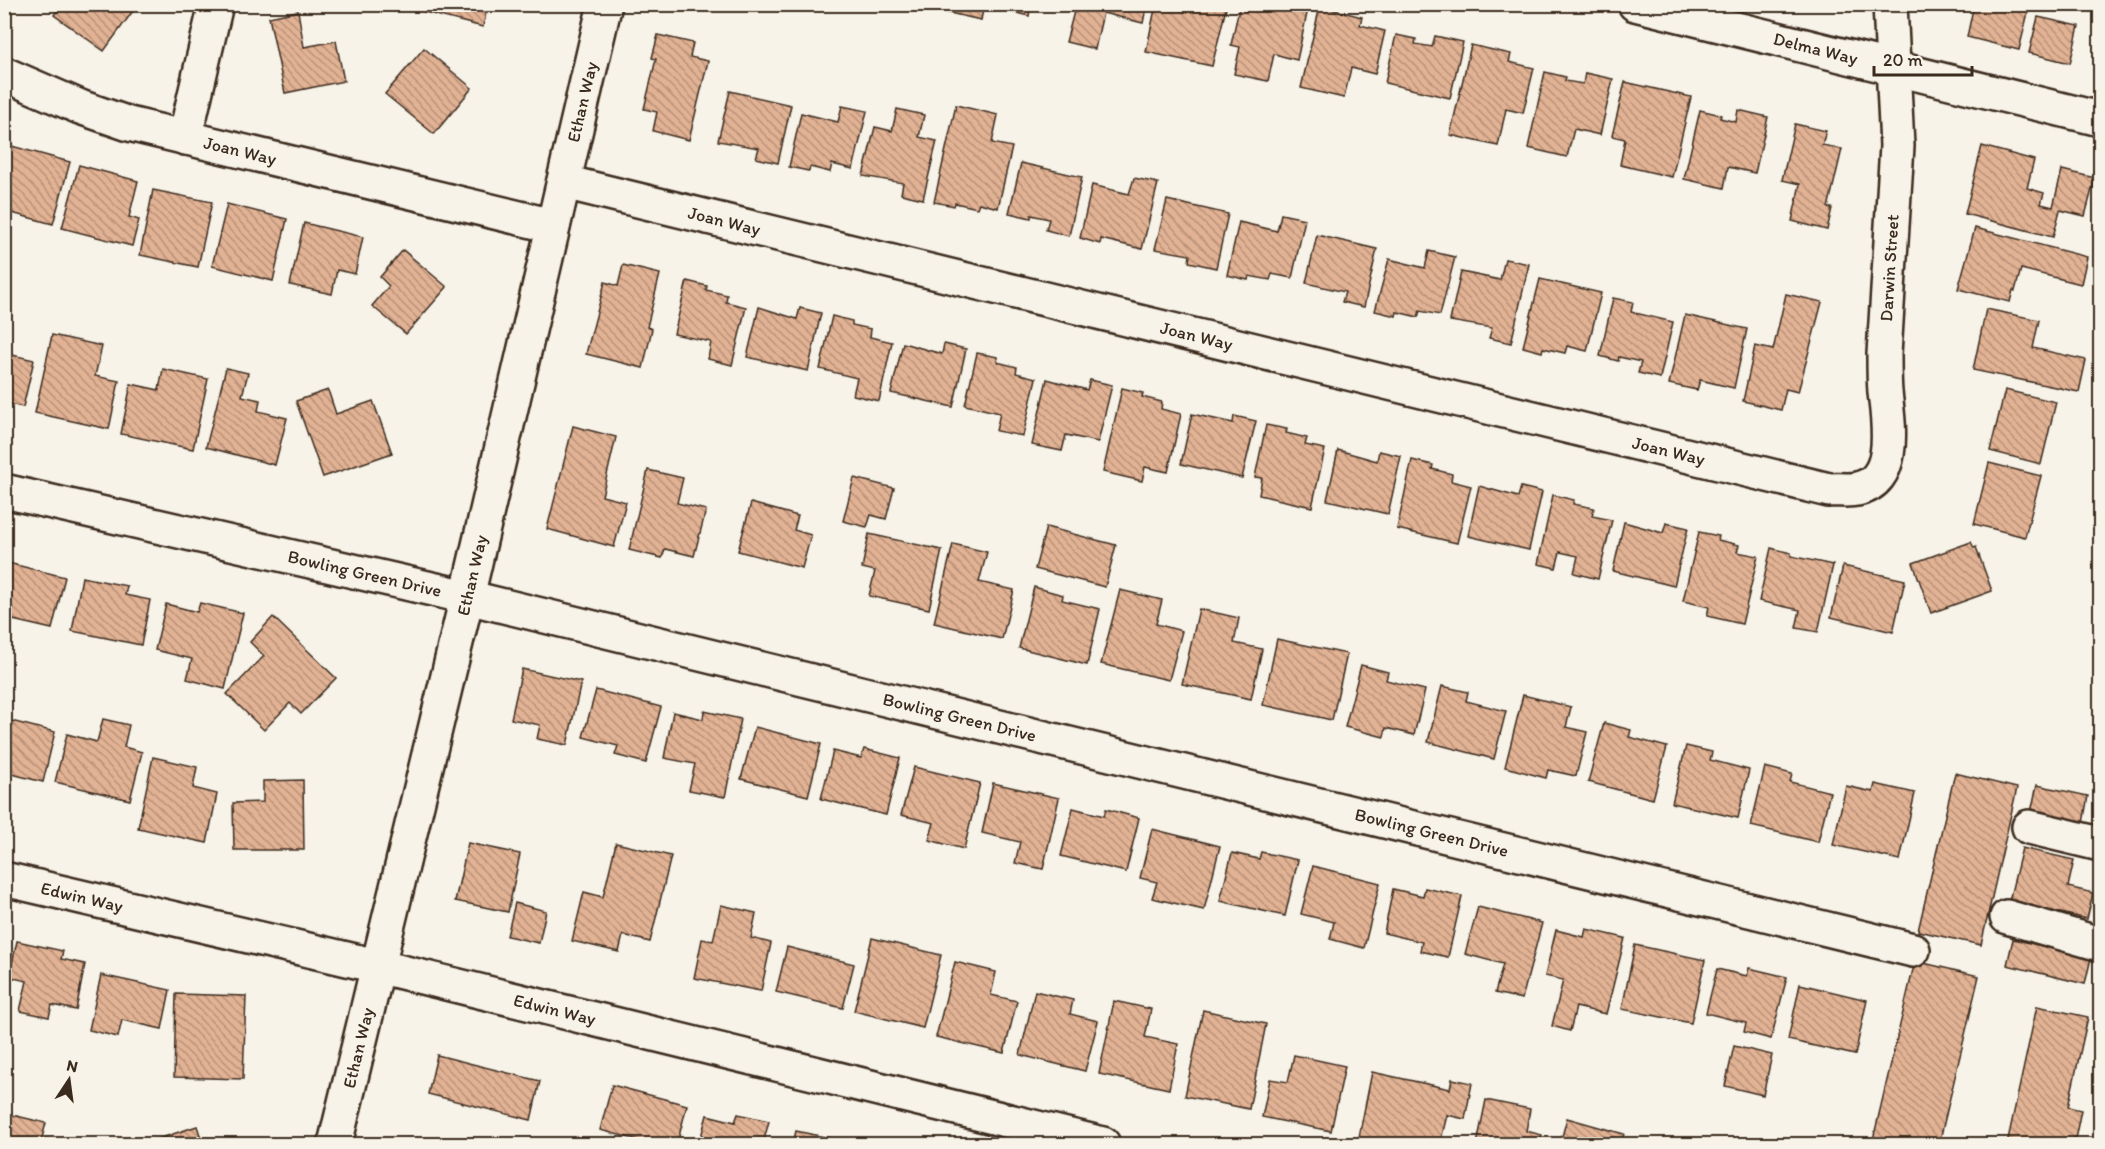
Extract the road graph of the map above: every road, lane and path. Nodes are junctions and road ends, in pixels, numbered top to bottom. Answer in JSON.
{"nodes":[{"id":1,"x":216,"y":4,"type":"edge"},
{"id":2,"x":605,"y":4,"type":"edge"},
{"id":3,"x":1635,"y":4,"type":"edge"},
{"id":4,"x":1890,"y":4,"type":"edge"},
{"id":5,"x":1893,"y":67,"type":"junction"},
{"id":6,"x":4,"y":74,"type":"edge"},
{"id":7,"x":2100,"y":119,"type":"edge"},
{"id":8,"x":185,"y":138,"type":"junction"},
{"id":9,"x":564,"y":182,"type":"junction"},
{"id":10,"x":553,"y":226,"type":"junction"},
{"id":11,"x":1828,"y":490,"type":"joint"},
{"id":12,"x":4,"y":491,"type":"edge"},
{"id":13,"x":467,"y":597,"type":"junction"},
{"id":14,"x":2030,"y":826,"type":"dead end"},
{"id":15,"x":2100,"y":844,"type":"edge"},
{"id":16,"x":4,"y":879,"type":"edge"},
{"id":17,"x":2007,"y":917,"type":"dead end"},
{"id":18,"x":2100,"y":944,"type":"edge"},
{"id":19,"x":1913,"y":950,"type":"dead end"},
{"id":20,"x":377,"y":966,"type":"junction"},
{"id":21,"x":335,"y":1144,"type":"edge"},
{"id":22,"x":1103,"y":1144,"type":"edge"}],
"edges":[{"from":1,"to":8,"type":"street"},
{"from":2,"to":9,"type":"street","name":"Ethan Way"},
{"from":3,"to":5,"type":"street","name":"Delma Way"},
{"from":4,"to":5,"type":"street","name":"Darwin Street"},
{"from":5,"to":7,"type":"street","name":"Delma Way"},
{"from":5,"to":11,"type":"street","name":"Darwin Street"},
{"from":6,"to":8,"type":"street","name":"Joan Way"},
{"from":8,"to":10,"type":"street","name":"Joan Way"},
{"from":9,"to":10,"type":"street","name":"Ethan Way"},
{"from":9,"to":11,"type":"street","name":"Joan Way"},
{"from":10,"to":13,"type":"street","name":"Ethan Way"},
{"from":12,"to":13,"type":"street","name":"Bowling Green Drive"},
{"from":13,"to":19,"type":"street","name":"Bowling Green Drive"},
{"from":13,"to":20,"type":"street","name":"Ethan Way"},
{"from":14,"to":15,"type":"street"},
{"from":16,"to":20,"type":"street","name":"Edwin Way"},
{"from":17,"to":18,"type":"street"},
{"from":20,"to":21,"type":"street","name":"Ethan Way"},
{"from":20,"to":22,"type":"street","name":"Edwin Way"}]}
